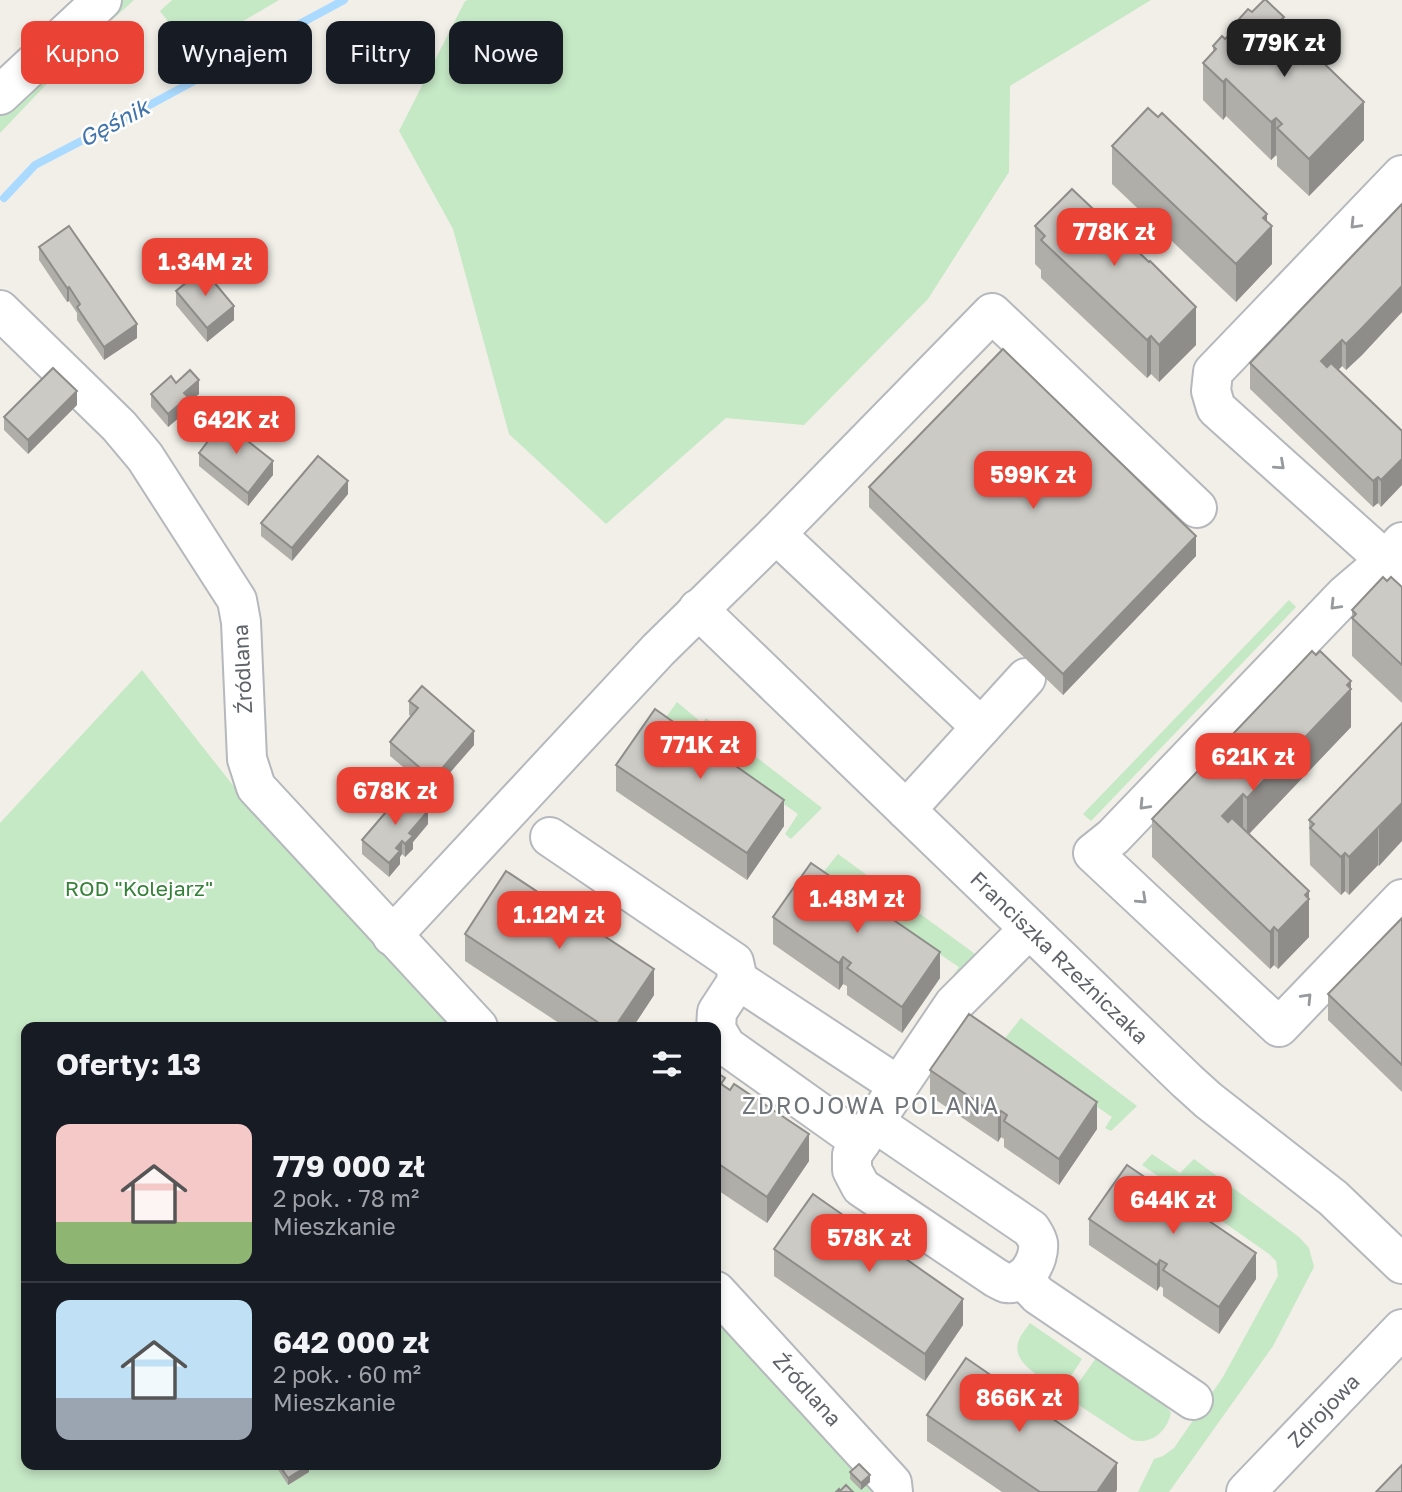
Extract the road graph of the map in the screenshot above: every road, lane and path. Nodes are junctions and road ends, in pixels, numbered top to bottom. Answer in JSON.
{"nodes":[{"id":1,"x":102,"y":0,"type":"edge"},
{"id":2,"x":0,"y":95,"type":"edge"},
{"id":3,"x":1402,"y":175,"type":"edge"},
{"id":4,"x":0,"y":310,"type":"edge"},
{"id":5,"x":1197,"y":508,"type":"dead end"},
{"id":6,"x":776,"y":534,"type":"junction"},
{"id":7,"x":1397,"y":559,"type":"edge"},
{"id":8,"x":698,"y":609,"type":"junction"},
{"id":9,"x":1026,"y":678,"type":"dead end"},
{"id":10,"x":981,"y":727,"type":"junction"},
{"id":11,"x":906,"y":810,"type":"junction"},
{"id":12,"x":551,"y":837,"type":"dead end"},
{"id":13,"x":1402,"y":899,"type":"edge"},
{"id":14,"x":1029,"y":929,"type":"junction"},
{"id":15,"x":392,"y":936,"type":"junction"},
{"id":16,"x":738,"y":980,"type":"junction"},
{"id":17,"x":473,"y":1022,"type":"edge"},
{"id":18,"x":716,"y":1022,"type":"edge"},
{"id":19,"x":721,"y":1038,"type":"edge"},
{"id":20,"x":899,"y":1086,"type":"junction"},
{"id":21,"x":868,"y":1132,"type":"junction"},
{"id":22,"x":1402,"y":1264,"type":"edge"},
{"id":23,"x":1022,"y":1278,"type":"junction"},
{"id":24,"x":721,"y":1296,"type":"edge"},
{"id":25,"x":1402,"y":1329,"type":"edge"},
{"id":26,"x":1193,"y":1400,"type":"dead end"},
{"id":27,"x":893,"y":1492,"type":"edge"},
{"id":28,"x":1246,"y":1492,"type":"edge"}],
"edges":[{"from":1,"to":2,"type":"street"},
{"from":3,"to":7,"type":"street","one_way":true},
{"from":4,"to":15,"type":"street","name":"Źródlana"},
{"from":5,"to":6,"type":"street"},
{"from":6,"to":8,"type":"street"},
{"from":6,"to":10,"type":"street"},
{"from":7,"to":13,"type":"street","one_way":true},
{"from":8,"to":11,"type":"street","name":"Franciszka Rzeźniczaka"},
{"from":8,"to":15,"type":"street"},
{"from":9,"to":10,"type":"street"},
{"from":10,"to":11,"type":"street"},
{"from":11,"to":14,"type":"street","name":"Franciszka Rzeźniczaka"},
{"from":12,"to":16,"type":"street"},
{"from":14,"to":20,"type":"street"},
{"from":14,"to":22,"type":"street","name":"Franciszka Rzeźniczaka"},
{"from":15,"to":17,"type":"street","name":"Źródlana"},
{"from":16,"to":18,"type":"street"},
{"from":16,"to":20,"type":"street"},
{"from":19,"to":21,"type":"street"},
{"from":20,"to":21,"type":"street"},
{"from":21,"to":23,"type":"street"},
{"from":21,"to":23,"type":"street"},
{"from":23,"to":26,"type":"street"},
{"from":24,"to":27,"type":"street","name":"Źródlana"},
{"from":25,"to":28,"type":"street","name":"Zdrojowa"}]}
